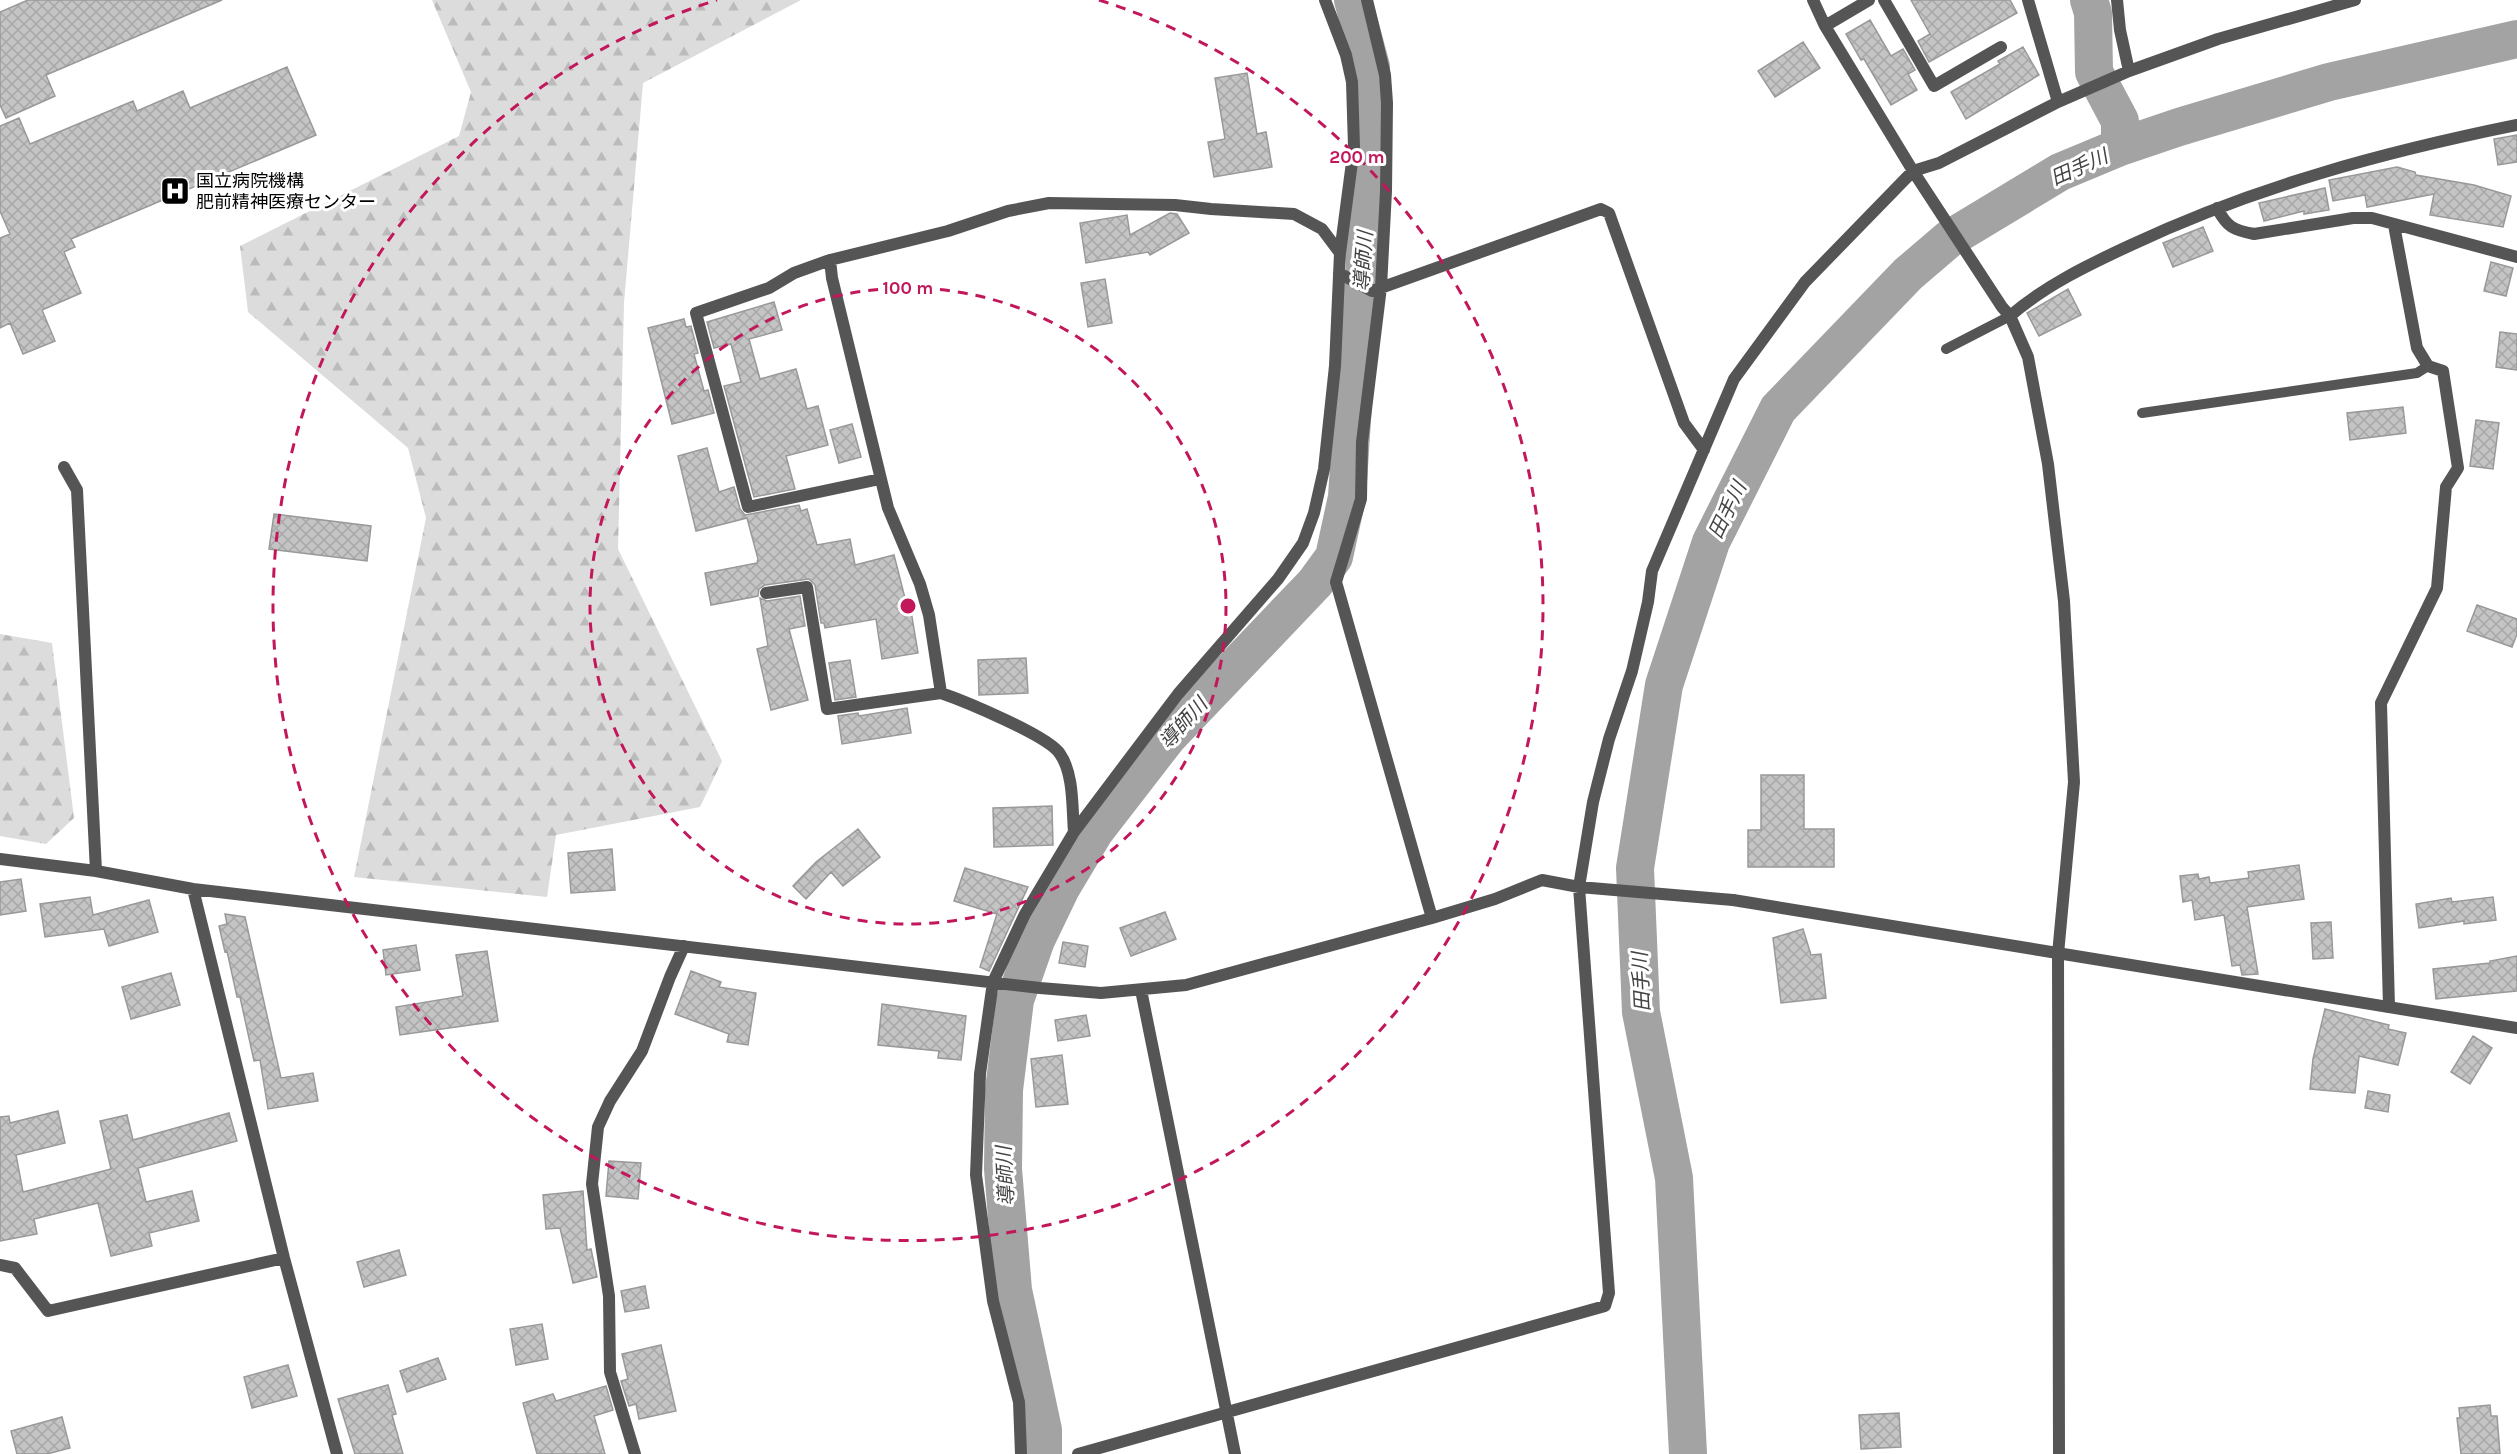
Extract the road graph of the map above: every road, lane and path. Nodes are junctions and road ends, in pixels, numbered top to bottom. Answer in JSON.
{"nodes":[{"id":1,"x":1325,"y":0,"type":"edge"},
{"id":2,"x":1367,"y":0,"type":"edge"},
{"id":3,"x":1813,"y":0,"type":"edge"},
{"id":4,"x":1869,"y":0,"type":"edge"},
{"id":5,"x":1884,"y":0,"type":"edge"},
{"id":6,"x":2028,"y":0,"type":"edge"},
{"id":7,"x":2117,"y":0,"type":"edge"},
{"id":8,"x":2355,"y":0,"type":"edge"},
{"id":9,"x":1825,"y":26,"type":"junction"},
{"id":10,"x":2001,"y":47,"type":"dead end"},
{"id":11,"x":2129,"y":71,"type":"junction"},
{"id":12,"x":2058,"y":102,"type":"junction"},
{"id":13,"x":2517,"y":125,"type":"edge"},
{"id":14,"x":1913,"y":171,"type":"junction"},
{"id":15,"x":2217,"y":208,"type":"junction"},
{"id":16,"x":2394,"y":225,"type":"junction"},
{"id":17,"x":1340,"y":252,"type":"junction"},
{"id":18,"x":2517,"y":257,"type":"edge"},
{"id":19,"x":830,"y":260,"type":"junction"},
{"id":20,"x":1340,"y":273,"type":"junction"},
{"id":21,"x":1376,"y":289,"type":"junction"},
{"id":22,"x":2006,"y":312,"type":"junction"},
{"id":23,"x":1947,"y":349,"type":"dead end"},
{"id":24,"x":2428,"y":366,"type":"junction"},
{"id":25,"x":2142,"y":413,"type":"dead end"},
{"id":26,"x":1704,"y":450,"type":"junction"},
{"id":27,"x":64,"y":467,"type":"dead end"},
{"id":28,"x":880,"y":479,"type":"junction"},
{"id":29,"x":766,"y":593,"type":"dead end"},
{"id":30,"x":941,"y":693,"type":"junction"},
{"id":31,"x":1074,"y":831,"type":"junction"},
{"id":32,"x":0,"y":859,"type":"edge"},
{"id":33,"x":96,"y":871,"type":"junction"},
{"id":34,"x":1579,"y":887,"type":"junction"},
{"id":35,"x":193,"y":889,"type":"junction"},
{"id":36,"x":1432,"y":918,"type":"junction"},
{"id":37,"x":684,"y":946,"type":"junction"},
{"id":38,"x":2058,"y":954,"type":"junction"},
{"id":39,"x":993,"y":982,"type":"junction"},
{"id":40,"x":1141,"y":990,"type":"junction"},
{"id":41,"x":2389,"y":1007,"type":"junction"},
{"id":42,"x":2517,"y":1028,"type":"edge"},
{"id":43,"x":284,"y":1258,"type":"junction"},
{"id":44,"x":0,"y":1265,"type":"edge"},
{"id":45,"x":1226,"y":1411,"type":"junction"},
{"id":46,"x":337,"y":1454,"type":"edge"},
{"id":47,"x":635,"y":1454,"type":"edge"},
{"id":48,"x":1021,"y":1454,"type":"edge"},
{"id":49,"x":1078,"y":1454,"type":"edge"},
{"id":50,"x":1234,"y":1454,"type":"edge"},
{"id":51,"x":2059,"y":1454,"type":"edge"}],
"edges":[{"from":1,"to":17,"type":"street"},
{"from":2,"to":21,"type":"street"},
{"from":3,"to":9,"type":"street"},
{"from":4,"to":9,"type":"street"},
{"from":5,"to":10,"type":"street"},
{"from":6,"to":12,"type":"street"},
{"from":7,"to":11,"type":"street"},
{"from":8,"to":11,"type":"street"},
{"from":9,"to":14,"type":"street"},
{"from":11,"to":12,"type":"street"},
{"from":12,"to":14,"type":"street"},
{"from":13,"to":15,"type":"street"},
{"from":14,"to":22,"type":"street"},
{"from":14,"to":26,"type":"street"},
{"from":15,"to":16,"type":"street"},
{"from":15,"to":22,"type":"street"},
{"from":16,"to":18,"type":"street"},
{"from":16,"to":24,"type":"street"},
{"from":17,"to":19,"type":"street"},
{"from":17,"to":20,"type":"street"},
{"from":19,"to":28,"type":"street"},
{"from":19,"to":28,"type":"street"},
{"from":20,"to":21,"type":"street"},
{"from":20,"to":31,"type":"street"},
{"from":21,"to":26,"type":"street"},
{"from":21,"to":36,"type":"street"},
{"from":22,"to":23,"type":"lane"},
{"from":22,"to":38,"type":"street"},
{"from":24,"to":25,"type":"lane"},
{"from":24,"to":41,"type":"street"},
{"from":26,"to":34,"type":"street"},
{"from":27,"to":33,"type":"street"},
{"from":28,"to":30,"type":"street"},
{"from":29,"to":30,"type":"street"},
{"from":30,"to":31,"type":"street"},
{"from":31,"to":39,"type":"street"},
{"from":32,"to":33,"type":"street"},
{"from":33,"to":35,"type":"street"},
{"from":34,"to":36,"type":"street"},
{"from":34,"to":38,"type":"street"},
{"from":34,"to":45,"type":"street"},
{"from":35,"to":37,"type":"street"},
{"from":35,"to":43,"type":"street"},
{"from":36,"to":40,"type":"street"},
{"from":37,"to":39,"type":"street"},
{"from":37,"to":47,"type":"street"},
{"from":38,"to":41,"type":"street"},
{"from":38,"to":51,"type":"street"},
{"from":39,"to":40,"type":"street"},
{"from":39,"to":48,"type":"street"},
{"from":40,"to":45,"type":"street"},
{"from":41,"to":42,"type":"street"},
{"from":43,"to":44,"type":"street"},
{"from":43,"to":46,"type":"street"},
{"from":45,"to":49,"type":"street"},
{"from":45,"to":50,"type":"street"}]}
